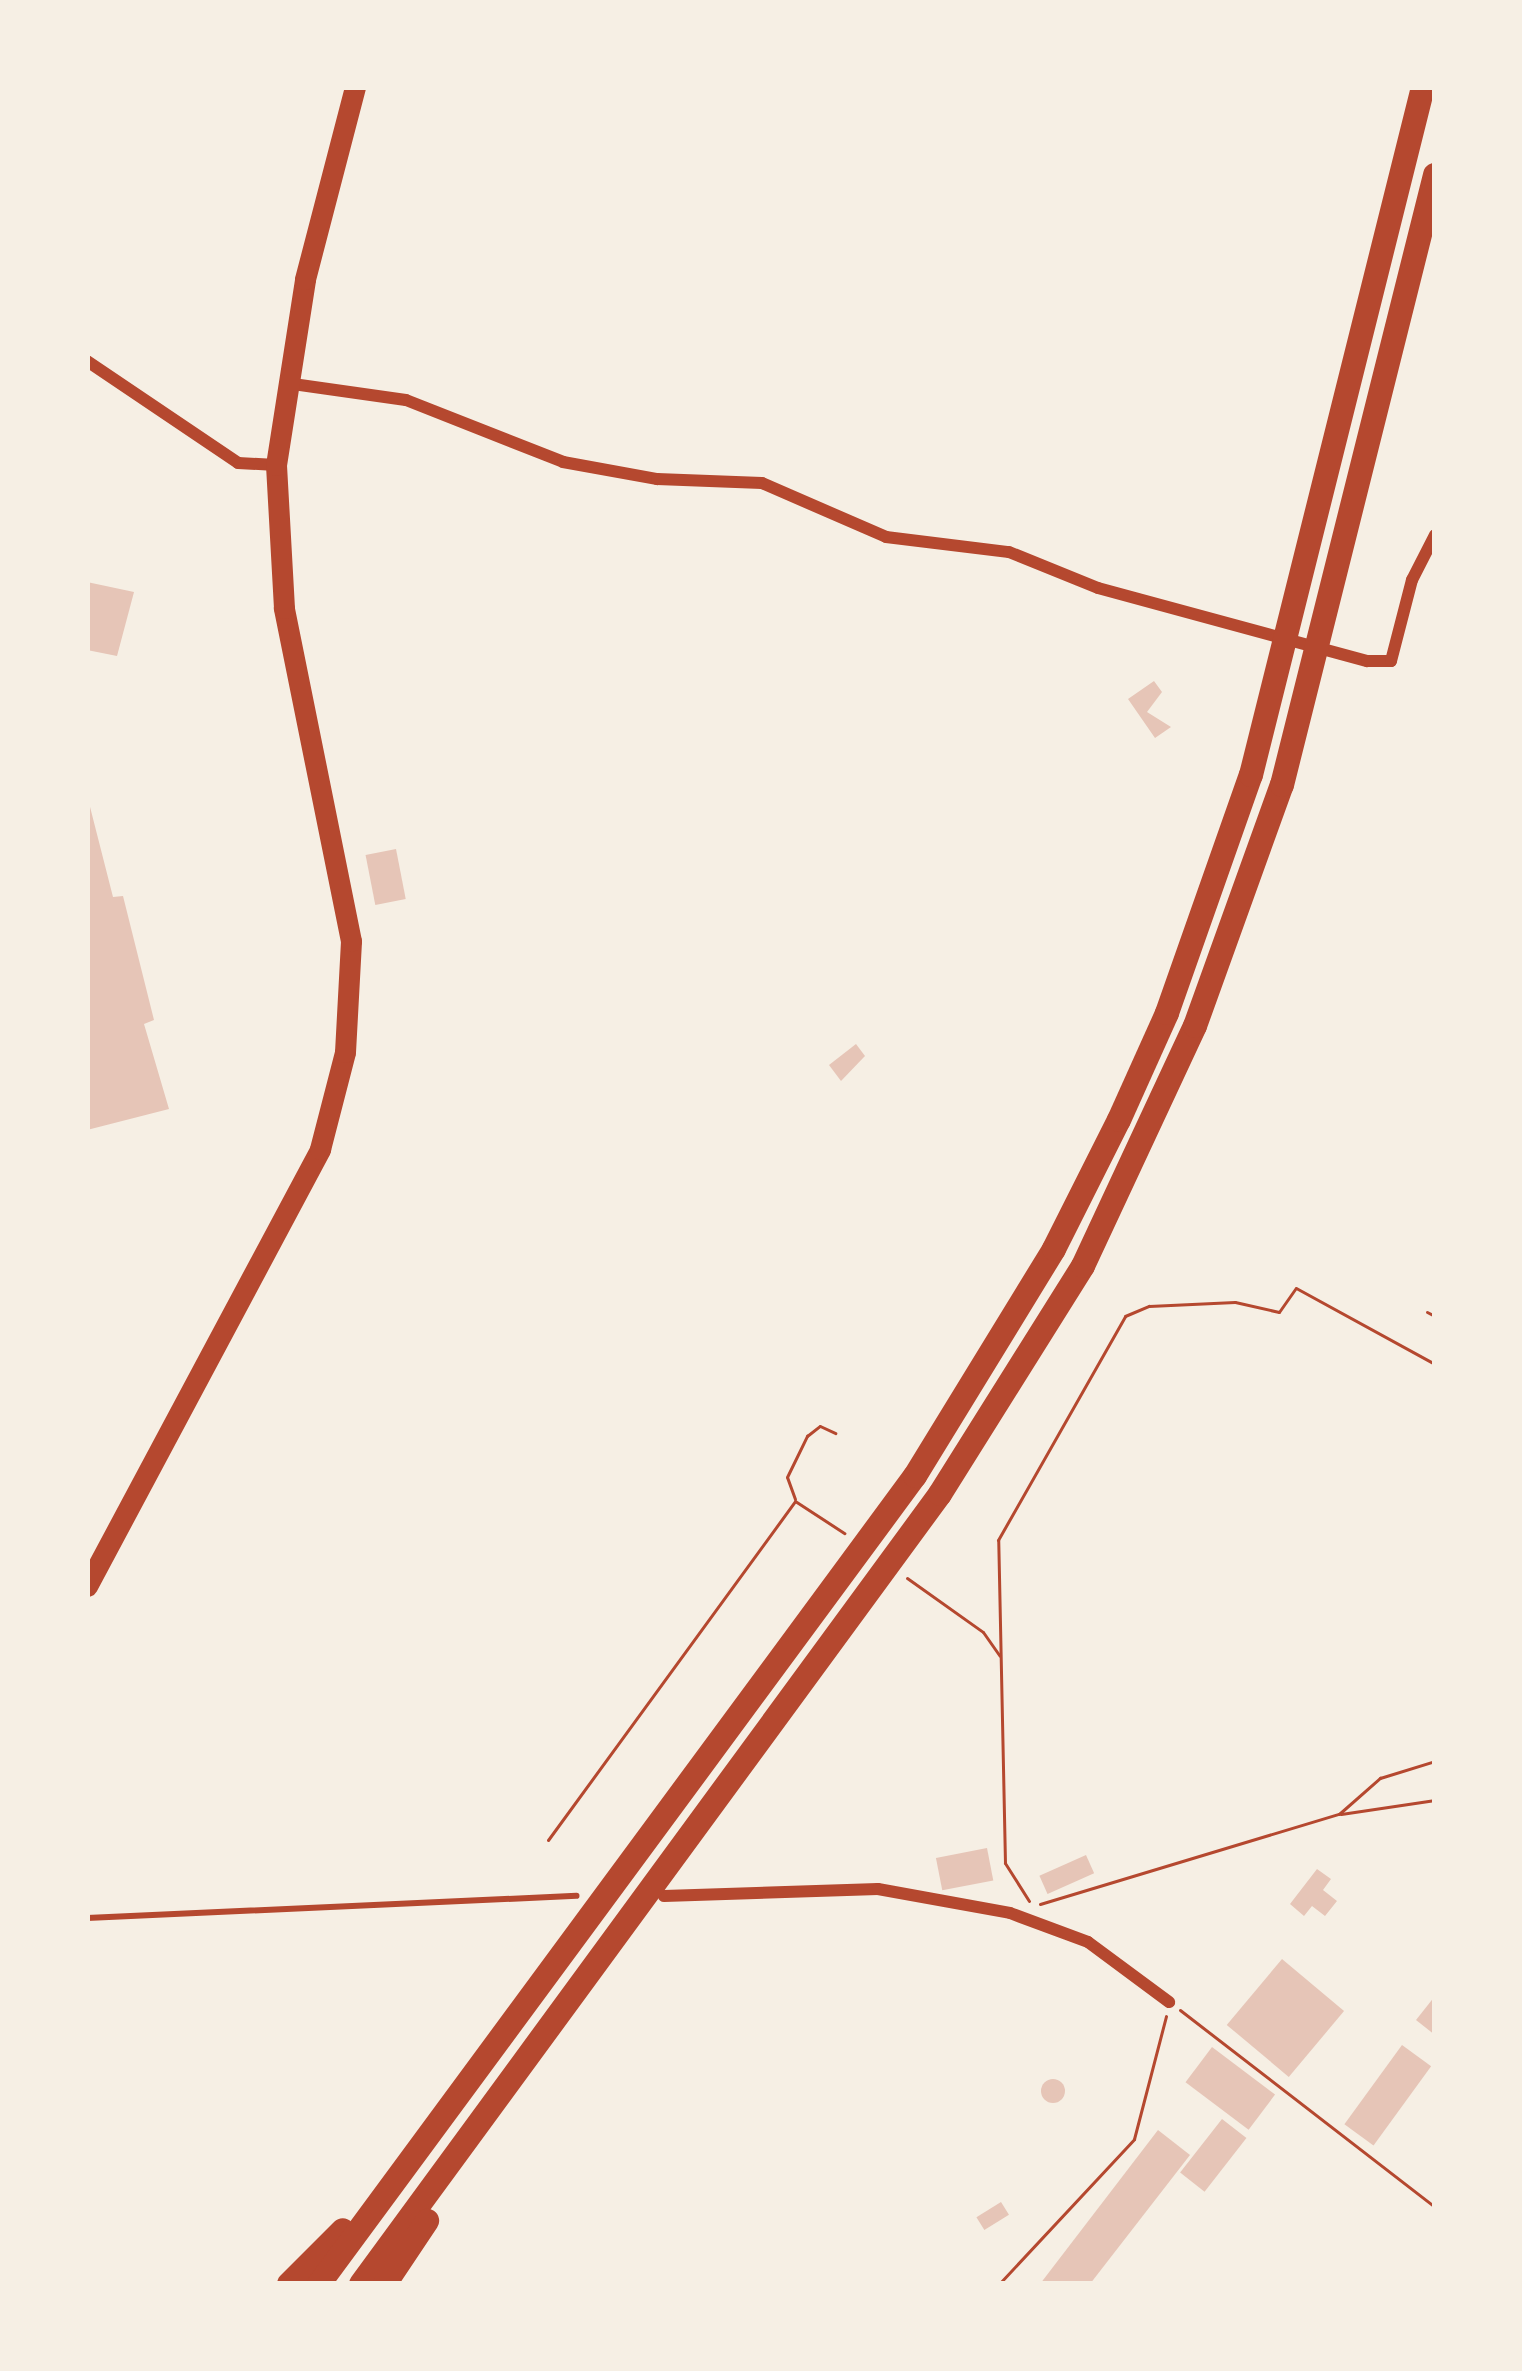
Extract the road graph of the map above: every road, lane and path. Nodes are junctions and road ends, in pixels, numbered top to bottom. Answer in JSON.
{"nodes":[{"id":1,"x":355,"y":87,"type":"edge"},
{"id":2,"x":1423,"y":87,"type":"edge"},
{"id":3,"x":1435,"y":175,"type":"edge"},
{"id":4,"x":87,"y":361,"type":"edge"},
{"id":5,"x":285,"y":383,"type":"junction"},
{"id":6,"x":276,"y":465,"type":"junction"},
{"id":7,"x":1435,"y":535,"type":"edge"},
{"id":8,"x":1427,"y":1312,"type":"dead end"},
{"id":9,"x":1435,"y":1316,"type":"edge"},
{"id":10,"x":1435,"y":1364,"type":"edge"},
{"id":11,"x":835,"y":1433,"type":"dead end"},
{"id":12,"x":795,"y":1501,"type":"junction"},
{"id":13,"x":844,"y":1534,"type":"dead end"},
{"id":14,"x":906,"y":1577,"type":"dead end"},
{"id":15,"x":89,"y":1579,"type":"edge"},
{"id":16,"x":1000,"y":1657,"type":"junction"},
{"id":17,"x":1435,"y":1761,"type":"edge"},
{"id":18,"x":1435,"y":1800,"type":"edge"},
{"id":19,"x":1339,"y":1814,"type":"junction"},
{"id":20,"x":548,"y":1840,"type":"dead end"},
{"id":21,"x":664,"y":1895,"type":"dead end"},
{"id":22,"x":577,"y":1896,"type":"dead end"},
{"id":23,"x":87,"y":1918,"type":"edge"},
{"id":24,"x":622,"y":1928,"type":"junction"},
{"id":25,"x":1169,"y":2002,"type":"junction"},
{"id":26,"x":395,"y":2177,"type":"junction"},
{"id":27,"x":1435,"y":2207,"type":"edge"},
{"id":28,"x":289,"y":2284,"type":"edge"},
{"id":29,"x":319,"y":2284,"type":"edge"},
{"id":30,"x":361,"y":2284,"type":"edge"},
{"id":31,"x":385,"y":2284,"type":"edge"},
{"id":32,"x":999,"y":2284,"type":"edge"}],
"edges":[{"from":1,"to":5,"type":"main road"},
{"from":2,"to":26,"type":"highway"},
{"from":3,"to":24,"type":"highway"},
{"from":4,"to":6,"type":"street"},
{"from":5,"to":6,"type":"main road"},
{"from":5,"to":7,"type":"street"},
{"from":6,"to":15,"type":"main road"},
{"from":8,"to":9,"type":"path"},
{"from":10,"to":16,"type":"path"},
{"from":11,"to":12,"type":"path"},
{"from":12,"to":13,"type":"path"},
{"from":12,"to":20,"type":"path"},
{"from":14,"to":16,"type":"path"},
{"from":16,"to":19,"type":"path"},
{"from":17,"to":19,"type":"path"},
{"from":18,"to":19,"type":"path"},
{"from":21,"to":25,"type":"street"},
{"from":22,"to":23,"type":"lane"},
{"from":24,"to":30,"type":"highway"},
{"from":24,"to":31,"type":"highway"},
{"from":25,"to":27,"type":"path"},
{"from":25,"to":32,"type":"path"},
{"from":26,"to":28,"type":"highway"},
{"from":26,"to":29,"type":"highway"}]}
